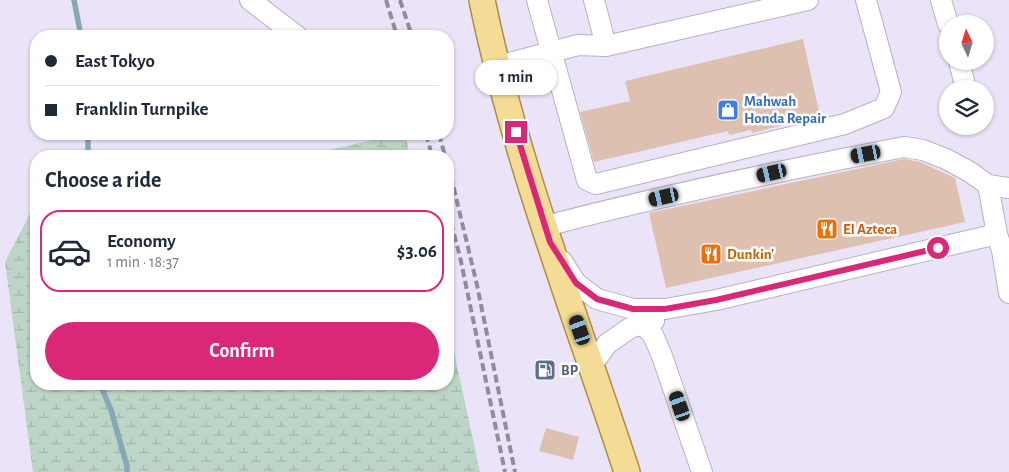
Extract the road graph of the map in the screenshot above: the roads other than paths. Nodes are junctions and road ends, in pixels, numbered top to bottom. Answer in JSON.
{"nodes":[{"id":1,"x":250,"y":0,"type":"edge"},
{"id":2,"x":482,"y":0,"type":"edge"},
{"id":3,"x":538,"y":0,"type":"edge"},
{"id":4,"x":594,"y":0,"type":"edge"},
{"id":5,"x":808,"y":0,"type":"edge"},
{"id":6,"x":866,"y":0,"type":"edge"},
{"id":7,"x":941,"y":0,"type":"edge"},
{"id":8,"x":945,"y":15,"type":"edge"},
{"id":9,"x":289,"y":30,"type":"edge"},
{"id":10,"x":606,"y":46,"type":"junction"},
{"id":11,"x":551,"y":52,"type":"junction"},
{"id":12,"x":498,"y":66,"type":"junction"},
{"id":13,"x":988,"y":184,"type":"junction"},
{"id":14,"x":1009,"y":188,"type":"edge"},
{"id":15,"x":548,"y":234,"type":"junction"},
{"id":16,"x":997,"y":234,"type":"junction"},
{"id":17,"x":1009,"y":293,"type":"edge"},
{"id":18,"x":716,"y":300,"type":"junction"},
{"id":19,"x":643,"y":325,"type":"junction"},
{"id":20,"x":592,"y":365,"type":"junction"},
{"id":21,"x":627,"y":472,"type":"edge"},
{"id":22,"x":702,"y":472,"type":"edge"}],
"edges":[{"from":1,"to":9,"type":"lane"},
{"from":2,"to":12,"type":"main road"},
{"from":3,"to":11,"type":"lane"},
{"from":4,"to":10,"type":"lane"},
{"from":5,"to":10,"type":"lane"},
{"from":6,"to":11,"type":"lane"},
{"from":7,"to":8,"type":"lane"},
{"from":10,"to":11,"type":"lane"},
{"from":11,"to":12,"type":"lane"},
{"from":12,"to":15,"type":"main road"},
{"from":13,"to":14,"type":"lane"},
{"from":13,"to":15,"type":"lane"},
{"from":13,"to":16,"type":"lane"},
{"from":15,"to":18,"type":"lane"},
{"from":15,"to":20,"type":"main road"},
{"from":16,"to":17,"type":"lane"},
{"from":16,"to":18,"type":"lane"},
{"from":18,"to":19,"type":"lane"},
{"from":19,"to":20,"type":"lane"},
{"from":19,"to":22,"type":"lane"},
{"from":20,"to":21,"type":"main road"}]}
